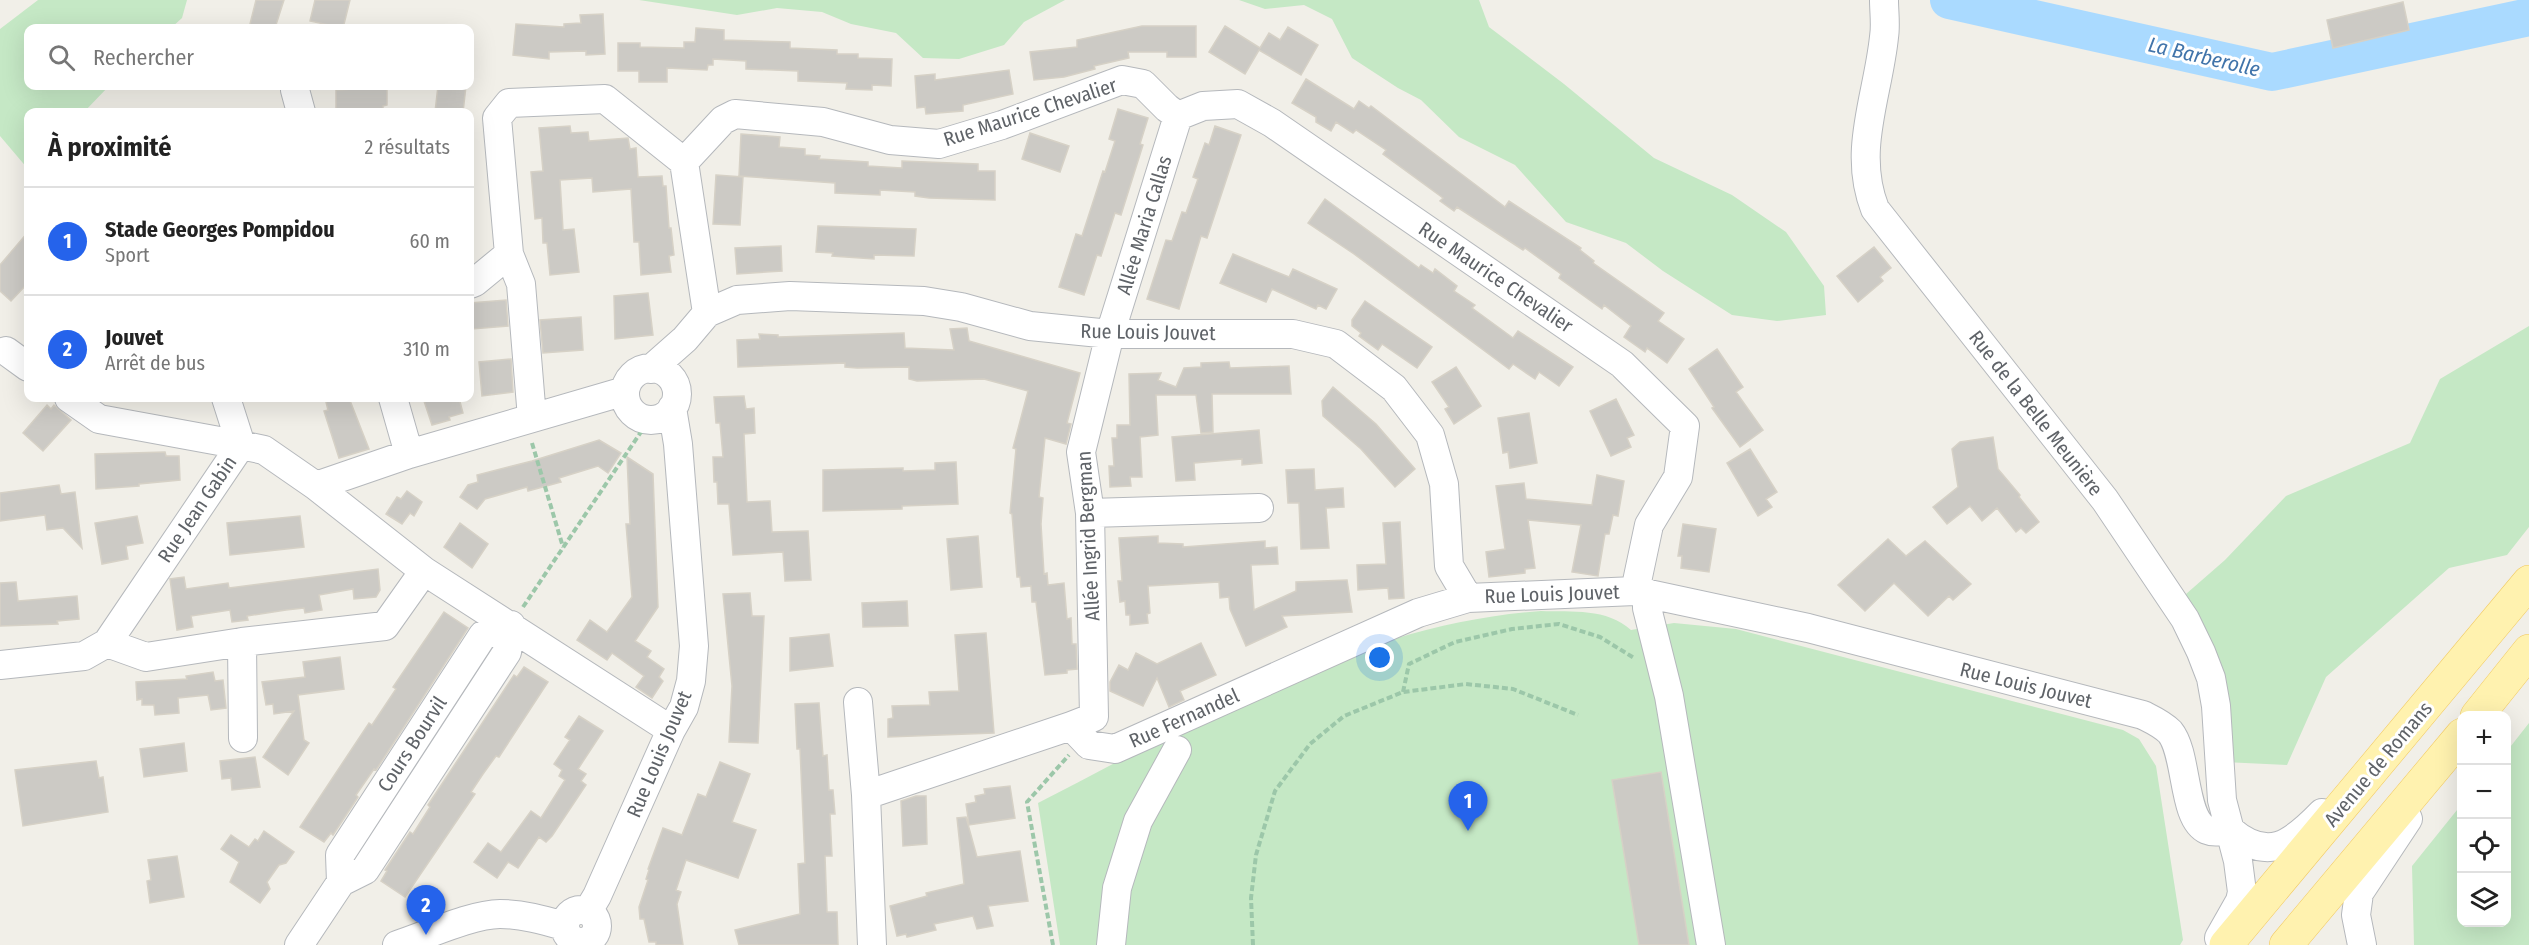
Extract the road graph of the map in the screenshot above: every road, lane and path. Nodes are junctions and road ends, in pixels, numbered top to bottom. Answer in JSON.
{"nodes":[{"id":1,"x":1884,"y":0,"type":"edge"},
{"id":2,"x":1178,"y":116,"type":"junction"},
{"id":3,"x":684,"y":162,"type":"junction"},
{"id":4,"x":509,"y":254,"type":"junction"},
{"id":5,"x":474,"y":282,"type":"edge"},
{"id":6,"x":707,"y":313,"type":"junction"},
{"id":7,"x":1110,"y":334,"type":"junction"},
{"id":8,"x":661,"y":374,"type":"junction"},
{"id":9,"x":625,"y":391,"type":"junction"},
{"id":10,"x":75,"y":402,"type":"edge"},
{"id":11,"x":227,"y":402,"type":"edge"},
{"id":12,"x":394,"y":402,"type":"edge"},
{"id":13,"x":661,"y":416,"type":"junction"},
{"id":14,"x":528,"y":418,"type":"junction"},
{"id":15,"x":241,"y":445,"type":"junction"},
{"id":16,"x":409,"y":454,"type":"junction"},
{"id":17,"x":316,"y":486,"type":"junction"},
{"id":18,"x":1259,"y":508,"type":"dead end"},
{"id":19,"x":1090,"y":513,"type":"junction"},
{"id":20,"x":563,"y":547,"type":"junction"},
{"id":21,"x":424,"y":571,"type":"junction"},
{"id":22,"x":2529,"y":582,"type":"edge"},
{"id":23,"x":1641,"y":592,"type":"junction"},
{"id":24,"x":1468,"y":598,"type":"junction"},
{"id":25,"x":511,"y":625,"type":"junction"},
{"id":26,"x":242,"y":642,"type":"junction"},
{"id":27,"x":107,"y":643,"type":"junction"},
{"id":28,"x":2529,"y":651,"type":"edge"},
{"id":29,"x":1639,"y":661,"type":"dead end"},
{"id":30,"x":0,"y":665,"type":"edge"},
{"id":31,"x":1403,"y":692,"type":"junction"},
{"id":32,"x":858,"y":702,"type":"dead end"},
{"id":33,"x":2481,"y":711,"type":"edge"},
{"id":34,"x":2420,"y":713,"type":"junction"},
{"id":35,"x":1578,"y":716,"type":"dead end"},
{"id":36,"x":671,"y":730,"type":"junction"},
{"id":37,"x":1077,"y":733,"type":"junction"},
{"id":38,"x":243,"y":738,"type":"dead end"},
{"id":39,"x":2457,"y":742,"type":"edge"},
{"id":40,"x":2457,"y":744,"type":"edge"},
{"id":41,"x":1177,"y":750,"type":"dead end"},
{"id":42,"x":866,"y":795,"type":"junction"},
{"id":43,"x":2229,"y":830,"type":"junction"},
{"id":44,"x":592,"y":931,"type":"edge"},
{"id":45,"x":298,"y":945,"type":"edge"},
{"id":46,"x":397,"y":945,"type":"edge"},
{"id":47,"x":872,"y":945,"type":"edge"},
{"id":48,"x":1053,"y":945,"type":"edge"},
{"id":49,"x":1111,"y":945,"type":"edge"},
{"id":50,"x":1253,"y":945,"type":"edge"},
{"id":51,"x":1711,"y":945,"type":"edge"},
{"id":52,"x":2214,"y":945,"type":"edge"},
{"id":53,"x":2226,"y":945,"type":"edge"},
{"id":54,"x":2286,"y":945,"type":"edge"},
{"id":55,"x":2362,"y":945,"type":"edge"}],
"edges":[{"from":1,"to":43,"type":"street","name":"Rue de la Belle Meunière"},
{"from":2,"to":3,"type":"street","name":"Rue Maurice Chevalier"},
{"from":2,"to":7,"type":"street","name":"Allée Maria Callas"},
{"from":2,"to":23,"type":"street","name":"Rue Maurice Chevalier"},
{"from":3,"to":4,"type":"street"},
{"from":3,"to":6,"type":"street"},
{"from":4,"to":5,"type":"street"},
{"from":4,"to":14,"type":"street"},
{"from":6,"to":7,"type":"street","name":"Rue Louis Jouvet"},
{"from":6,"to":8,"type":"street","name":"Rue Louis Jouvet"},
{"from":7,"to":19,"type":"street","name":"Allée Ingrid Bergman"},
{"from":7,"to":24,"type":"street","name":"Rue Louis Jouvet"},
{"from":8,"to":9,"type":"street"},
{"from":8,"to":13,"type":"street"},
{"from":9,"to":13,"type":"street"},
{"from":9,"to":14,"type":"street"},
{"from":10,"to":15,"type":"street"},
{"from":11,"to":15,"type":"street"},
{"from":12,"to":16,"type":"street"},
{"from":13,"to":20,"type":"path"},
{"from":13,"to":36,"type":"street","name":"Rue Louis Jouvet"},
{"from":14,"to":16,"type":"street"},
{"from":14,"to":20,"type":"path"},
{"from":15,"to":17,"type":"street","name":"Rue Jean Gabin"},
{"from":15,"to":27,"type":"street","name":"Rue Jean Gabin"},
{"from":16,"to":17,"type":"street"},
{"from":17,"to":21,"type":"street","name":"Rue Jean Gabin"},
{"from":18,"to":19,"type":"street"},
{"from":19,"to":37,"type":"street","name":"Allée Ingrid Bergman"},
{"from":20,"to":25,"type":"path"},
{"from":21,"to":25,"type":"street","name":"Rue Jean Gabin"},
{"from":21,"to":26,"type":"street"},
{"from":22,"to":34,"type":"main road","name":"Avenue de Romans"},
{"from":23,"to":24,"type":"street","name":"Rue Louis Jouvet"},
{"from":23,"to":43,"type":"street","name":"Rue Louis Jouvet"},
{"from":23,"to":51,"type":"street"},
{"from":24,"to":37,"type":"street","name":"Rue Fernandel"},
{"from":25,"to":36,"type":"street","name":"Rue Jean Gabin"},
{"from":25,"to":45,"type":"street","name":"Cours Bourvil"},
{"from":26,"to":27,"type":"street"},
{"from":26,"to":38,"type":"street"},
{"from":27,"to":30,"type":"street","name":"Rue Jean Gabin"},
{"from":28,"to":33,"type":"main road"},
{"from":29,"to":31,"type":"path"},
{"from":31,"to":35,"type":"path"},
{"from":31,"to":50,"type":"path"},
{"from":32,"to":42,"type":"street"},
{"from":34,"to":43,"type":"street"},
{"from":34,"to":53,"type":"main road","name":"Avenue de Romans"},
{"from":36,"to":44,"type":"street","name":"Rue Louis Jouvet"},
{"from":37,"to":42,"type":"street"},
{"from":37,"to":48,"type":"path"},
{"from":39,"to":54,"type":"main road"},
{"from":40,"to":55,"type":"street"},
{"from":41,"to":49,"type":"street"},
{"from":42,"to":47,"type":"street"},
{"from":43,"to":52,"type":"street","name":"Rue de la Belle Meunière"},
{"from":44,"to":46,"type":"street"}]}
